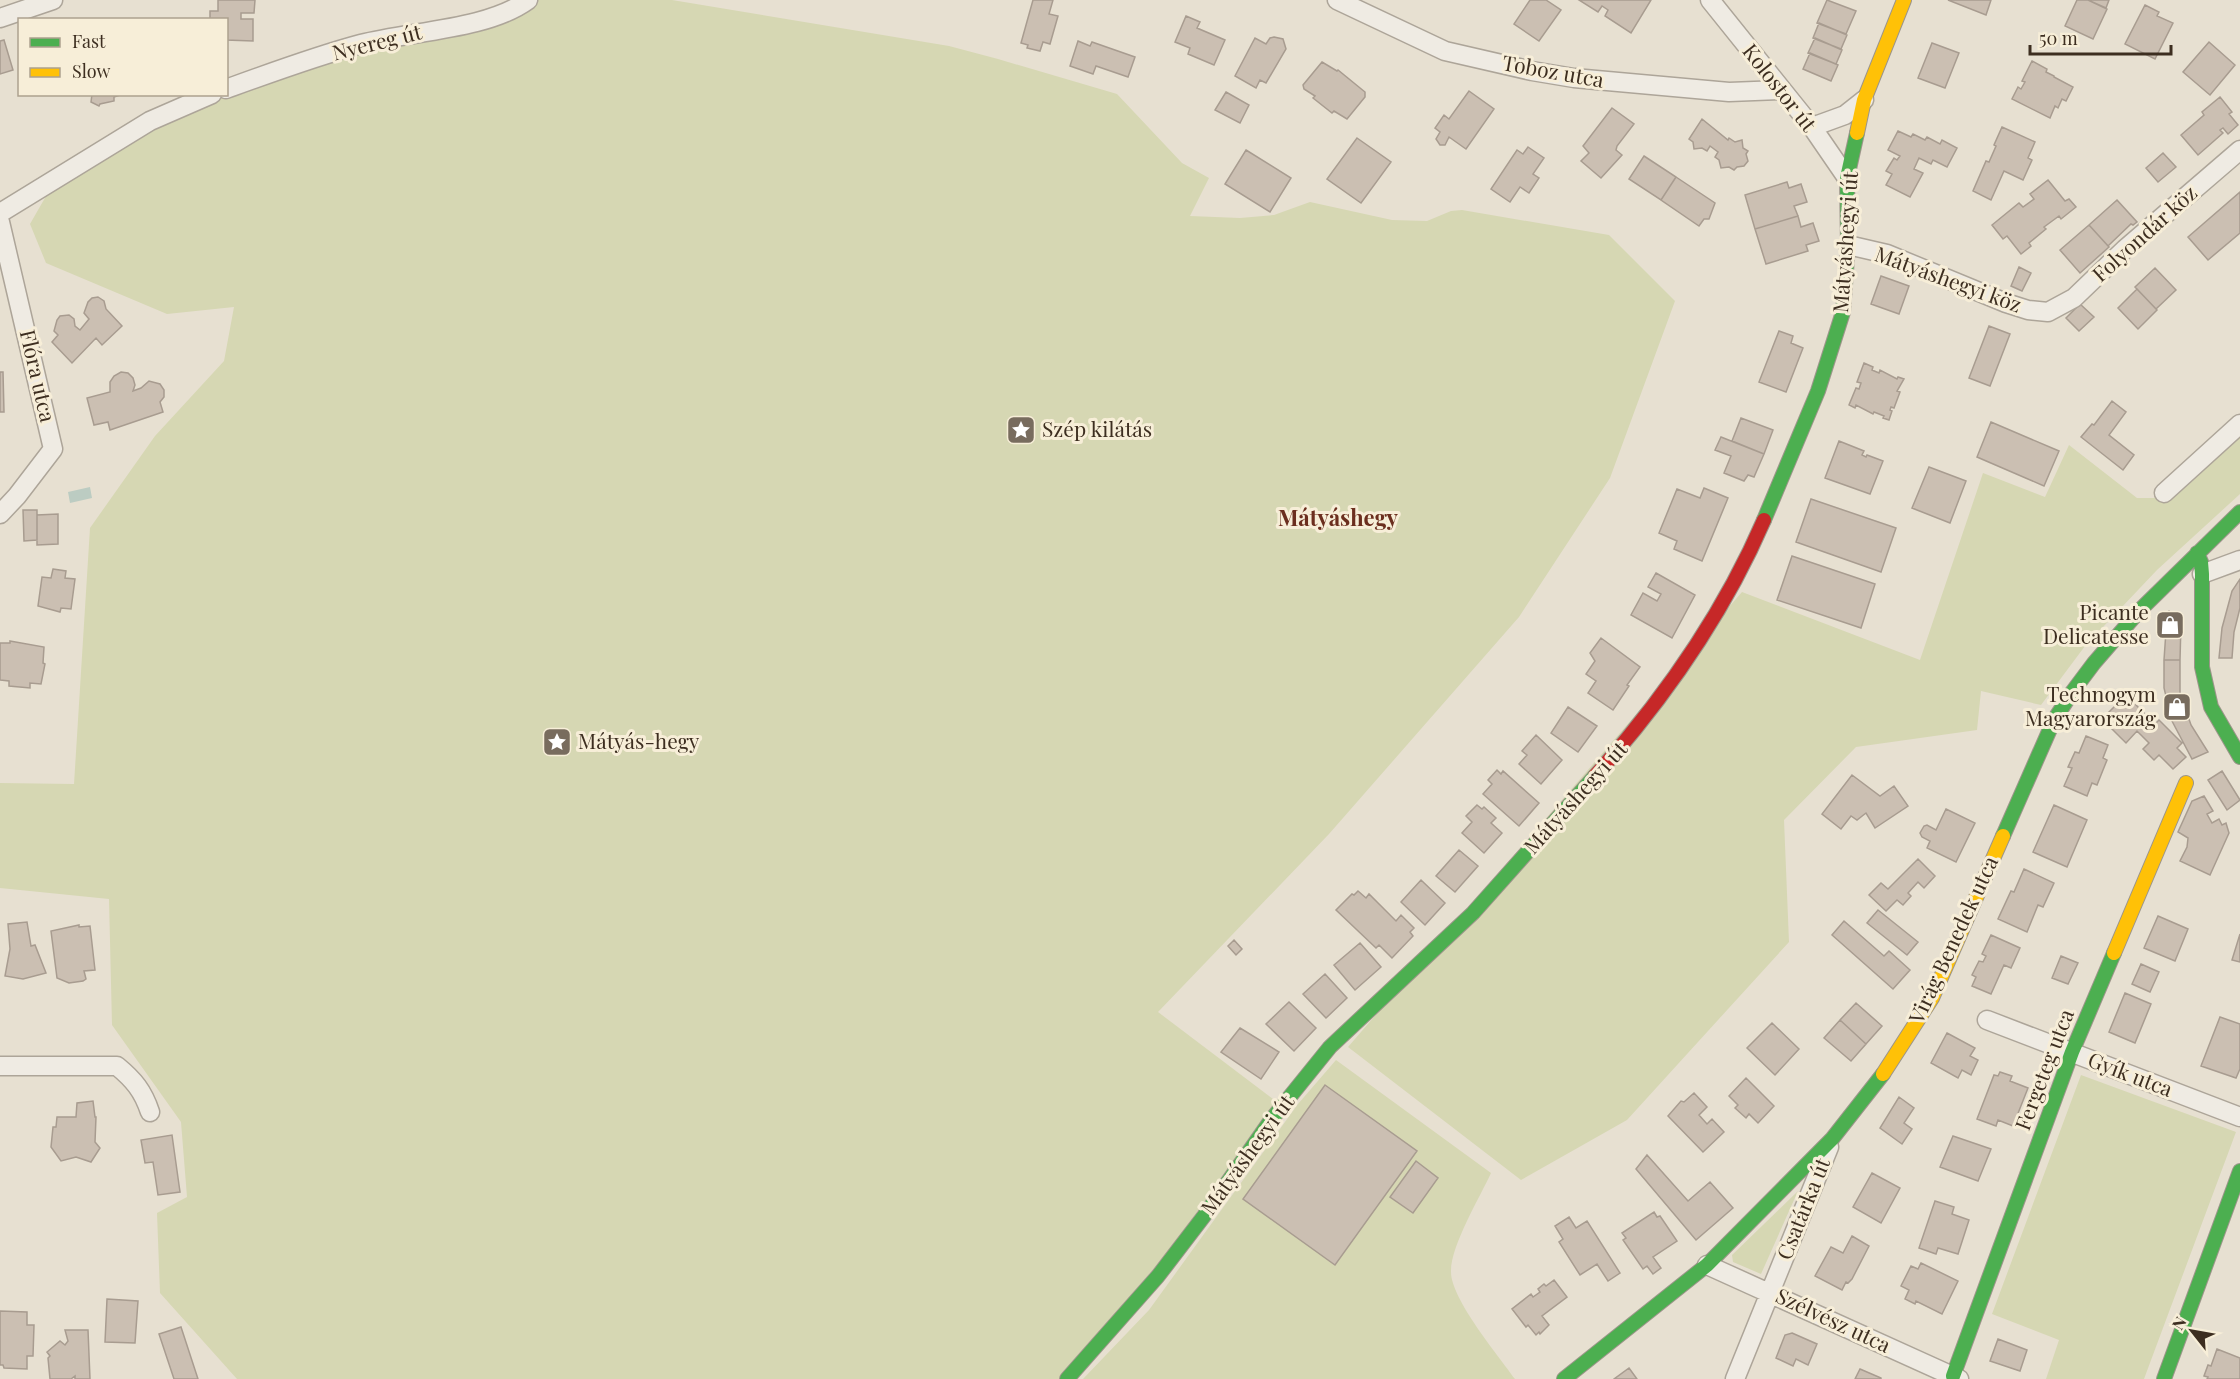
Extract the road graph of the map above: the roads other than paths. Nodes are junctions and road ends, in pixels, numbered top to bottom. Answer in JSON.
{"nodes":[{"id":1,"x":53,"y":0,"type":"edge"},
{"id":2,"x":528,"y":0,"type":"edge"},
{"id":3,"x":1337,"y":0,"type":"edge"},
{"id":4,"x":1710,"y":0,"type":"edge"},
{"id":5,"x":1904,"y":0,"type":"edge"},
{"id":6,"x":0,"y":18,"type":"edge"},
{"id":7,"x":228,"y":88,"type":"edge"},
{"id":8,"x":1781,"y":90,"type":"junction"},
{"id":9,"x":207,"y":96,"type":"edge"},
{"id":10,"x":1864,"y":100,"type":"junction"},
{"id":11,"x":1812,"y":127,"type":"junction"},
{"id":12,"x":2240,"y":150,"type":"edge"},
{"id":13,"x":1846,"y":178,"type":"junction"},
{"id":14,"x":0,"y":213,"type":"edge"},
{"id":15,"x":0,"y":222,"type":"edge"},
{"id":16,"x":1848,"y":245,"type":"junction"},
{"id":17,"x":2048,"y":312,"type":"joint"},
{"id":18,"x":2240,"y":424,"type":"edge"},
{"id":19,"x":2164,"y":494,"type":"dead end"},
{"id":20,"x":2240,"y":512,"type":"edge"},
{"id":21,"x":0,"y":514,"type":"edge"},
{"id":22,"x":2197,"y":553,"type":"junction"},
{"id":23,"x":2240,"y":560,"type":"edge"},
{"id":24,"x":2202,"y":574,"type":"junction"},
{"id":25,"x":2240,"y":757,"type":"edge"},
{"id":26,"x":2186,"y":783,"type":"dead end"},
{"id":27,"x":1987,"y":1020,"type":"dead end"},
{"id":28,"x":2072,"y":1052,"type":"junction"},
{"id":29,"x":0,"y":1066,"type":"edge"},
{"id":30,"x":150,"y":1112,"type":"dead end"},
{"id":31,"x":2240,"y":1117,"type":"edge"},
{"id":32,"x":1833,"y":1139,"type":"junction"},
{"id":33,"x":2240,"y":1171,"type":"edge"},
{"id":34,"x":1707,"y":1264,"type":"junction"},
{"id":35,"x":1771,"y":1292,"type":"junction"},
{"id":36,"x":1956,"y":1378,"type":"edge"},
{"id":37,"x":1067,"y":1379,"type":"edge"},
{"id":38,"x":1564,"y":1379,"type":"edge"},
{"id":39,"x":1735,"y":1379,"type":"edge"},
{"id":40,"x":2164,"y":1379,"type":"edge"}],
"edges":[{"from":1,"to":6,"type":"street"},
{"from":2,"to":7,"type":"street","name":"Nyereg út"},
{"from":3,"to":8,"type":"street","name":"Toboz utca"},
{"from":4,"to":8,"type":"street","name":"Kolostor út"},
{"from":5,"to":10,"type":"street","name":"Mátyáshegyi út"},
{"from":8,"to":11,"type":"street","name":"Kolostor út"},
{"from":9,"to":14,"type":"street"},
{"from":10,"to":11,"type":"street"},
{"from":10,"to":13,"type":"street","name":"Mátyáshegyi út"},
{"from":11,"to":13,"type":"street","name":"Kolostor út"},
{"from":12,"to":17,"type":"street","name":"Folyondár köz"},
{"from":13,"to":16,"type":"street","name":"Mátyáshegyi út"},
{"from":15,"to":21,"type":"street","name":"Flóra utca"},
{"from":16,"to":17,"type":"street","name":"Mátyáshegyi köz"},
{"from":16,"to":37,"type":"street","name":"Mátyáshegyi út"},
{"from":18,"to":19,"type":"street"},
{"from":20,"to":22,"type":"street","name":"Virág Benedek utca"},
{"from":22,"to":24,"type":"street"},
{"from":22,"to":32,"type":"street","name":"Virág Benedek utca"},
{"from":23,"to":24,"type":"street"},
{"from":24,"to":25,"type":"street"},
{"from":26,"to":28,"type":"street","name":"Fergeteg utca"},
{"from":27,"to":28,"type":"street","name":"Gyík utca"},
{"from":28,"to":31,"type":"street","name":"Gyík utca"},
{"from":28,"to":36,"type":"street","name":"Fergeteg utca"},
{"from":29,"to":30,"type":"street"},
{"from":32,"to":34,"type":"street","name":"Virág Benedek utca"},
{"from":32,"to":35,"type":"street","name":"Csatárka út"},
{"from":33,"to":40,"type":"street"},
{"from":34,"to":35,"type":"street","name":"Szélvész utca"},
{"from":34,"to":38,"type":"street","name":"Virág Benedek utca"},
{"from":35,"to":36,"type":"street","name":"Szélvész utca"},
{"from":35,"to":39,"type":"street","name":"Csatárka út"}]}
